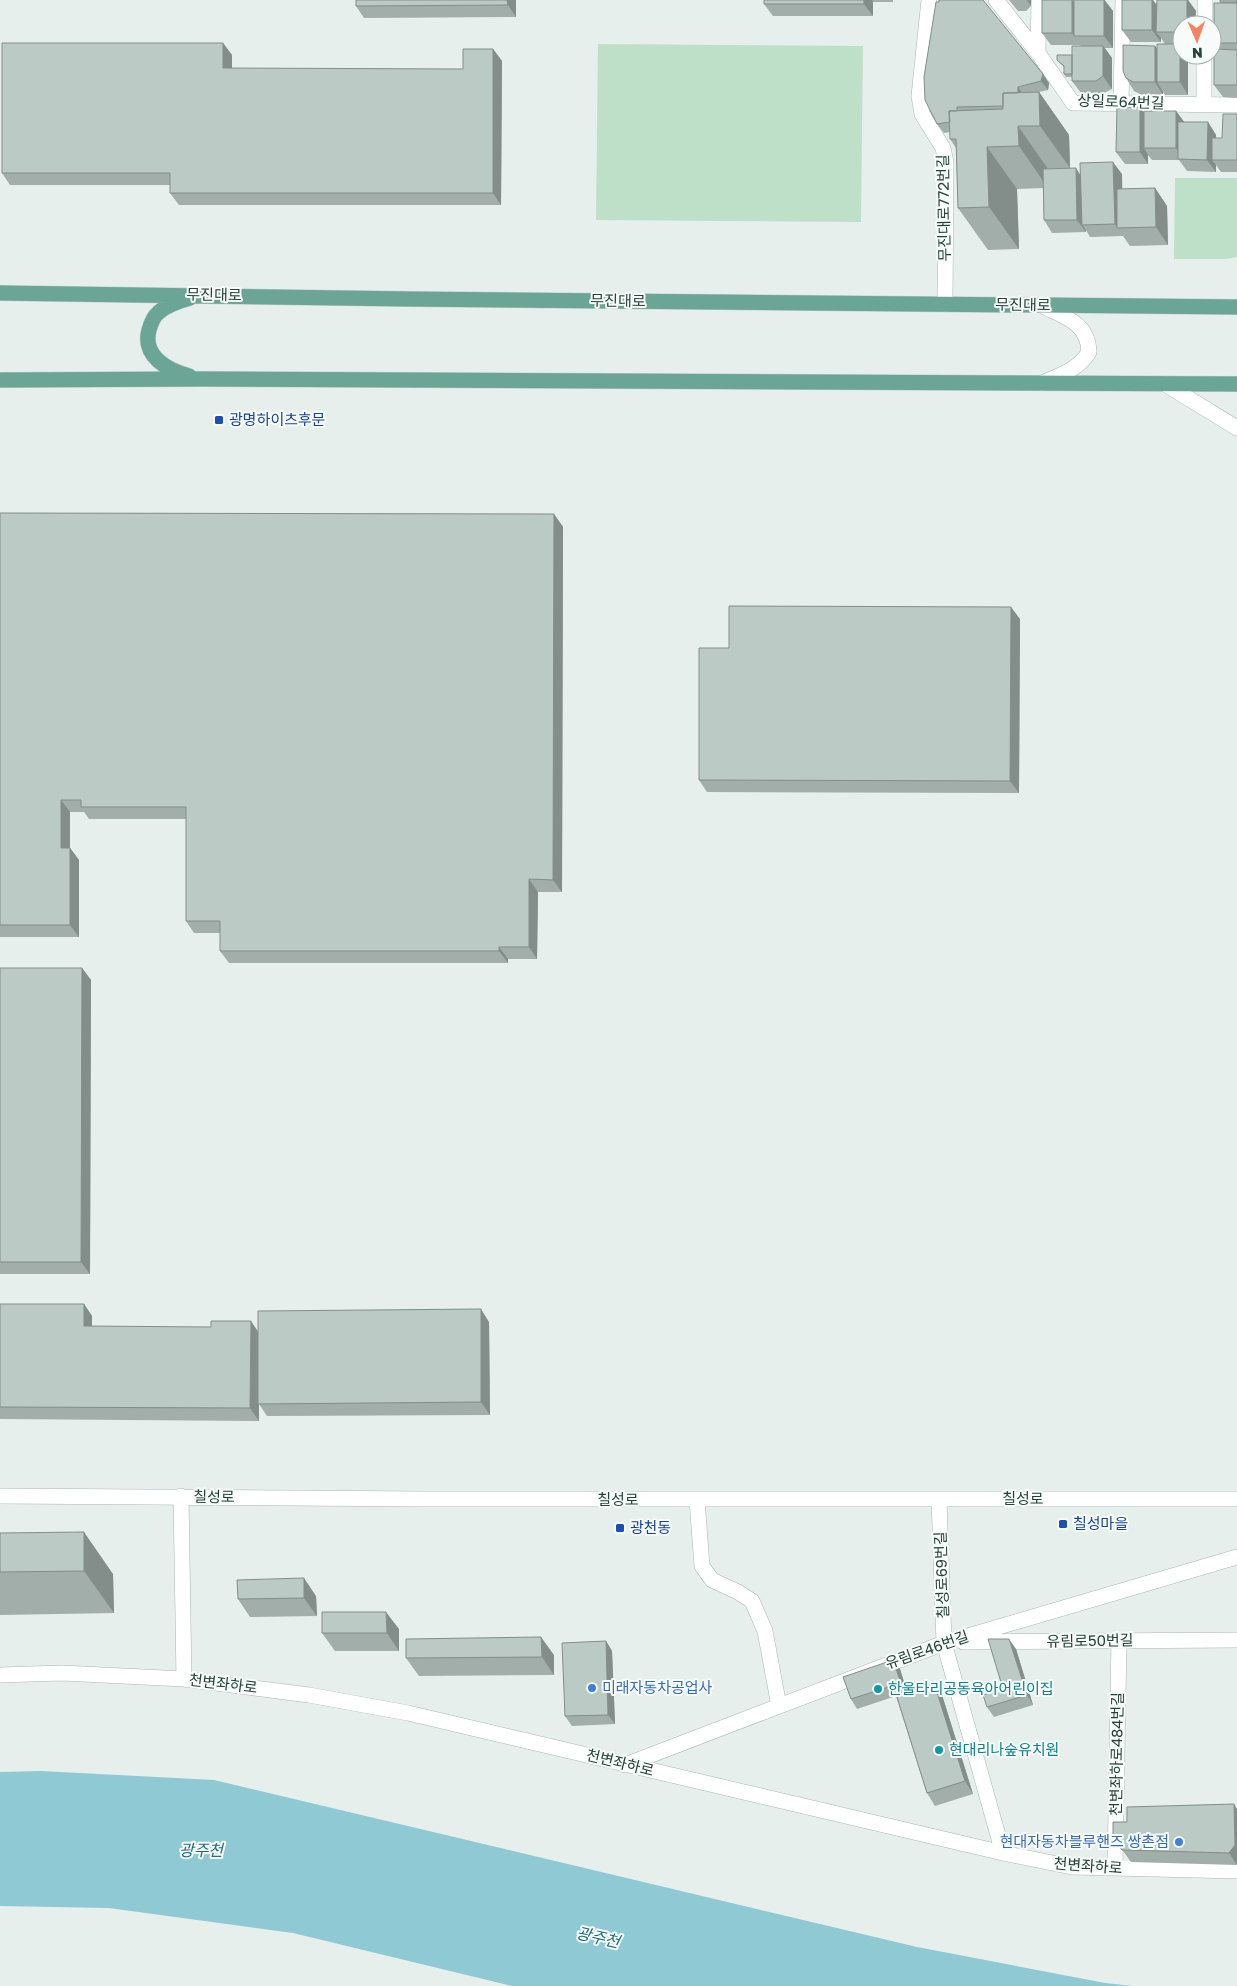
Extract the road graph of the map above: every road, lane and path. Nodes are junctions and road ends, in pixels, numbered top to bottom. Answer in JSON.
{"nodes":[{"id":1,"x":929,"y":0,"type":"edge"},
{"id":2,"x":996,"y":0,"type":"edge"},
{"id":3,"x":1039,"y":0,"type":"edge"},
{"id":4,"x":1123,"y":0,"type":"edge"},
{"id":5,"x":1205,"y":0,"type":"edge"},
{"id":6,"x":1205,"y":15,"type":"edge"},
{"id":7,"x":1038,"y":53,"type":"junction"},
{"id":8,"x":1204,"y":65,"type":"edge"},
{"id":9,"x":1121,"y":103,"type":"junction"},
{"id":10,"x":1204,"y":104,"type":"junction"},
{"id":11,"x":1237,"y":105,"type":"edge"},
{"id":12,"x":0,"y":293,"type":"edge"},
{"id":13,"x":198,"y":295,"type":"junction"},
{"id":14,"x":945,"y":304,"type":"junction"},
{"id":15,"x":1041,"y":305,"type":"junction"},
{"id":16,"x":1237,"y":307,"type":"edge"},
{"id":17,"x":201,"y":379,"type":"junction"},
{"id":18,"x":0,"y":380,"type":"edge"},
{"id":19,"x":1038,"y":384,"type":"junction"},
{"id":20,"x":1165,"y":384,"type":"junction"},
{"id":21,"x":1237,"y":384,"type":"edge"},
{"id":22,"x":1237,"y":428,"type":"edge"},
{"id":23,"x":0,"y":1496,"type":"edge"},
{"id":24,"x":181,"y":1496,"type":"junction"},
{"id":25,"x":939,"y":1499,"type":"junction"},
{"id":26,"x":1237,"y":1499,"type":"edge"},
{"id":27,"x":697,"y":1500,"type":"junction"},
{"id":28,"x":1237,"y":1557,"type":"edge"},
{"id":29,"x":1119,"y":1640,"type":"junction"},
{"id":30,"x":1237,"y":1640,"type":"edge"},
{"id":31,"x":944,"y":1643,"type":"junction"},
{"id":32,"x":0,"y":1674,"type":"edge"},
{"id":33,"x":184,"y":1679,"type":"junction"},
{"id":34,"x":779,"y":1706,"type":"junction"},
{"id":35,"x":625,"y":1765,"type":"junction"},
{"id":36,"x":1003,"y":1853,"type":"junction"},
{"id":37,"x":1114,"y":1868,"type":"junction"},
{"id":38,"x":1237,"y":1871,"type":"edge"}],
"edges":[{"from":1,"to":14,"type":"street","name":"무진대로772번길"},
{"from":2,"to":7,"type":"street","name":"상일로64번길"},
{"from":3,"to":7,"type":"street"},
{"from":4,"to":9,"type":"street"},
{"from":5,"to":6,"type":"street"},
{"from":7,"to":9,"type":"street","name":"상일로64번길"},
{"from":8,"to":10,"type":"street"},
{"from":9,"to":10,"type":"street","name":"상일로64번길"},
{"from":10,"to":11,"type":"street","name":"상일로64번길"},
{"from":12,"to":13,"type":"main road","name":"무진대로"},
{"from":13,"to":14,"type":"main road","name":"무진대로"},
{"from":13,"to":17,"type":"main road"},
{"from":14,"to":15,"type":"main road","name":"무진대로"},
{"from":15,"to":16,"type":"main road","name":"무진대로"},
{"from":15,"to":19,"type":"street"},
{"from":17,"to":18,"type":"main road"},
{"from":17,"to":19,"type":"main road"},
{"from":19,"to":20,"type":"main road"},
{"from":20,"to":21,"type":"main road"},
{"from":20,"to":22,"type":"street"},
{"from":23,"to":24,"type":"street","name":"칠성로"},
{"from":24,"to":27,"type":"street","name":"칠성로"},
{"from":24,"to":33,"type":"street"},
{"from":25,"to":26,"type":"street","name":"칠성로"},
{"from":25,"to":27,"type":"street","name":"칠성로"},
{"from":25,"to":31,"type":"street","name":"칠성로69번길"},
{"from":27,"to":34,"type":"street"},
{"from":28,"to":31,"type":"street","name":"유림로46번길"},
{"from":29,"to":30,"type":"street","name":"유림로50번길"},
{"from":29,"to":31,"type":"street","name":"유림로50번길"},
{"from":29,"to":37,"type":"street","name":"천변좌하로484번길"},
{"from":31,"to":34,"type":"street","name":"유림로46번길"},
{"from":31,"to":36,"type":"street","name":"칠성로69번길"},
{"from":32,"to":33,"type":"street","name":"천변좌하로"},
{"from":33,"to":35,"type":"street","name":"천변좌하로"},
{"from":34,"to":35,"type":"street","name":"유림로46번길"},
{"from":35,"to":36,"type":"street","name":"천변좌하로"},
{"from":36,"to":37,"type":"street","name":"천변좌하로"},
{"from":37,"to":38,"type":"street","name":"천변좌하로"}]}
